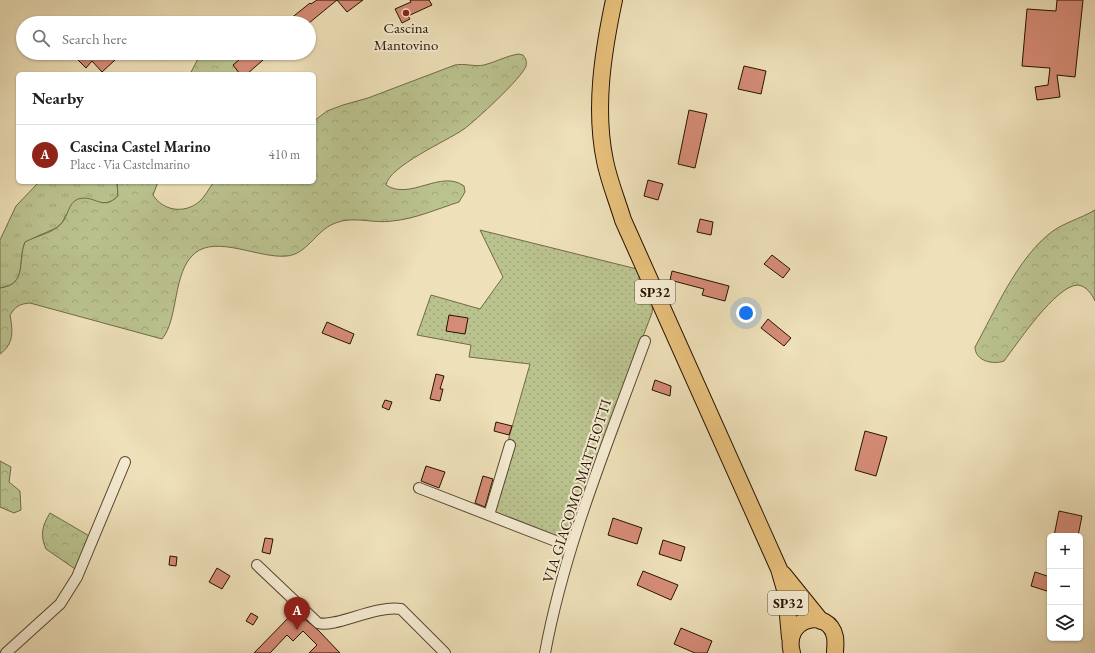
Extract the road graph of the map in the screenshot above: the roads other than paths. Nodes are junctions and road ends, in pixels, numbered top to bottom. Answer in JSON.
{"nodes":[{"id":1,"x":614,"y":0,"type":"edge"},
{"id":2,"x":645,"y":341,"type":"dead end"},
{"id":3,"x":510,"y":445,"type":"dead end"},
{"id":4,"x":125,"y":462,"type":"dead end"},
{"id":5,"x":419,"y":488,"type":"dead end"},
{"id":6,"x":489,"y":515,"type":"junction"},
{"id":7,"x":571,"y":548,"type":"junction"},
{"id":8,"x":257,"y":565,"type":"dead end"},
{"id":9,"x":779,"y":569,"type":"junction"},
{"id":10,"x":821,"y":621,"type":"junction"},
{"id":11,"x":789,"y":647,"type":"edge"},
{"id":12,"x":834,"y":652,"type":"edge"},
{"id":13,"x":6,"y":653,"type":"edge"},
{"id":14,"x":445,"y":653,"type":"edge"},
{"id":15,"x":545,"y":653,"type":"edge"}],
"edges":[{"from":1,"to":9,"type":"main road","number":"SP32"},
{"from":2,"to":7,"type":"street","name":"VIA GIACOMO MATTEOTTI"},
{"from":3,"to":6,"type":"street"},
{"from":4,"to":13,"type":"street"},
{"from":5,"to":6,"type":"street"},
{"from":6,"to":7,"type":"street"},
{"from":7,"to":15,"type":"street","name":"VIA GIACOMO MATTEOTTI"},
{"from":8,"to":14,"type":"street"},
{"from":9,"to":10,"type":"main road","number":"SP32"},
{"from":9,"to":11,"type":"main road","number":"SP32"},
{"from":10,"to":11,"type":"main road"},
{"from":10,"to":12,"type":"main road"}]}
